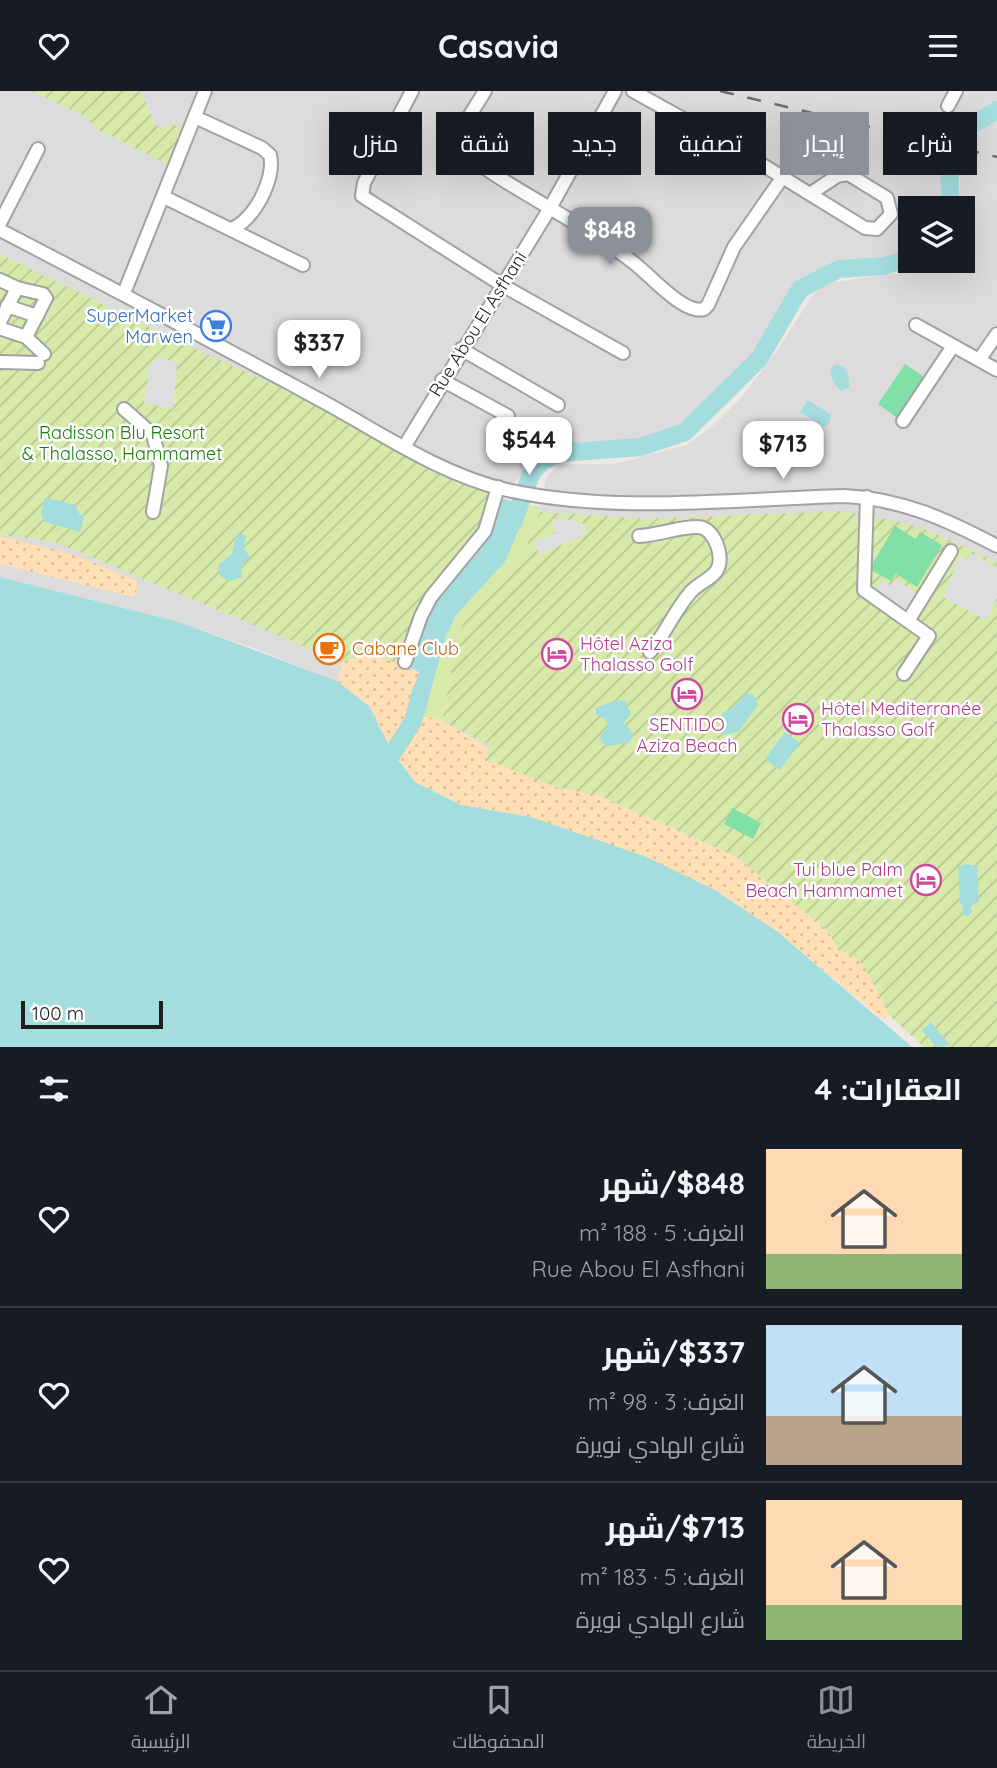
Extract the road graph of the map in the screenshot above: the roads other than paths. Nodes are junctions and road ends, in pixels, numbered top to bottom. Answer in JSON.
{"nodes":[{"id":1,"x":205,"y":91,"type":"edge"},
{"id":2,"x":412,"y":91,"type":"edge"},
{"id":3,"x":485,"y":91,"type":"edge"},
{"id":4,"x":615,"y":91,"type":"edge"},
{"id":5,"x":633,"y":91,"type":"edge"},
{"id":6,"x":956,"y":91,"type":"edge"},
{"id":7,"x":948,"y":107,"type":"dead end"},
{"id":8,"x":195,"y":117,"type":"junction"},
{"id":9,"x":38,"y":149,"type":"dead end"},
{"id":10,"x":782,"y":178,"type":"junction"},
{"id":11,"x":810,"y":194,"type":"junction"},
{"id":12,"x":164,"y":197,"type":"junction"},
{"id":13,"x":550,"y":208,"type":"junction"},
{"id":14,"x":0,"y":223,"type":"edge"},
{"id":15,"x":230,"y":229,"type":"junction"},
{"id":16,"x":0,"y":230,"type":"edge"},
{"id":17,"x":303,"y":265,"type":"dead end"},
{"id":18,"x":0,"y":281,"type":"edge"},
{"id":19,"x":502,"y":285,"type":"junction"},
{"id":20,"x":17,"y":288,"type":"junction"},
{"id":21,"x":124,"y":293,"type":"junction"},
{"id":22,"x":7,"y":306,"type":"junction"},
{"id":23,"x":37,"y":316,"type":"junction"},
{"id":24,"x":0,"y":324,"type":"edge"},
{"id":25,"x":916,"y":325,"type":"dead end"},
{"id":26,"x":997,"y":334,"type":"edge"},
{"id":27,"x":26,"y":337,"type":"junction"},
{"id":28,"x":953,"y":346,"type":"junction"},
{"id":29,"x":461,"y":349,"type":"junction"},
{"id":30,"x":623,"y":353,"type":"dead end"},
{"id":31,"x":979,"y":360,"type":"junction"},
{"id":32,"x":0,"y":362,"type":"edge"},
{"id":33,"x":997,"y":370,"type":"edge"},
{"id":34,"x":442,"y":380,"type":"junction"},
{"id":35,"x":558,"y":405,"type":"dead end"},
{"id":36,"x":124,"y":409,"type":"dead end"},
{"id":37,"x":508,"y":416,"type":"dead end"},
{"id":38,"x":903,"y":421,"type":"dead end"},
{"id":39,"x":404,"y":447,"type":"junction"},
{"id":40,"x":501,"y":488,"type":"junction"},
{"id":41,"x":867,"y":497,"type":"junction"},
{"id":42,"x":153,"y":512,"type":"dead end"},
{"id":43,"x":639,"y":536,"type":"dead end"},
{"id":44,"x":997,"y":546,"type":"edge"},
{"id":45,"x":951,"y":551,"type":"dead end"},
{"id":46,"x":908,"y":621,"type":"junction"},
{"id":47,"x":650,"y":652,"type":"dead end"},
{"id":48,"x":405,"y":662,"type":"dead end"},
{"id":49,"x":904,"y":674,"type":"dead end"}],
"edges":[{"from":1,"to":8,"type":"street"},
{"from":2,"to":19,"type":"street"},
{"from":3,"to":13,"type":"street"},
{"from":4,"to":13,"type":"street","name":"Rue Abou El Asfhani"},
{"from":5,"to":10,"type":"street"},
{"from":6,"to":7,"type":"street"},
{"from":8,"to":12,"type":"street"},
{"from":8,"to":15,"type":"street"},
{"from":9,"to":14,"type":"street"},
{"from":10,"to":11,"type":"street"},
{"from":10,"to":13,"type":"street"},
{"from":11,"to":11,"type":"street"},
{"from":12,"to":15,"type":"street"},
{"from":12,"to":21,"type":"street"},
{"from":13,"to":19,"type":"street","name":"Rue Abou El Asfhani"},
{"from":15,"to":17,"type":"street"},
{"from":16,"to":21,"type":"street"},
{"from":18,"to":20,"type":"street"},
{"from":19,"to":29,"type":"street","name":"Rue Abou El Asfhani"},
{"from":19,"to":30,"type":"street"},
{"from":20,"to":22,"type":"street"},
{"from":20,"to":23,"type":"street"},
{"from":21,"to":39,"type":"street"},
{"from":22,"to":23,"type":"street"},
{"from":22,"to":24,"type":"street"},
{"from":23,"to":27,"type":"street"},
{"from":24,"to":27,"type":"street"},
{"from":25,"to":28,"type":"street"},
{"from":26,"to":31,"type":"street"},
{"from":27,"to":32,"type":"street"},
{"from":28,"to":31,"type":"street"},
{"from":28,"to":38,"type":"street"},
{"from":29,"to":34,"type":"street","name":"Rue Abou El Asfhani"},
{"from":29,"to":35,"type":"street"},
{"from":31,"to":33,"type":"street"},
{"from":34,"to":37,"type":"street"},
{"from":34,"to":39,"type":"street","name":"Rue Abou El Asfhani"},
{"from":36,"to":42,"type":"street"},
{"from":39,"to":40,"type":"street"},
{"from":40,"to":41,"type":"street"},
{"from":40,"to":48,"type":"street"},
{"from":41,"to":44,"type":"street"},
{"from":41,"to":46,"type":"street"},
{"from":43,"to":47,"type":"street"},
{"from":45,"to":46,"type":"street"},
{"from":46,"to":49,"type":"street"}]}
